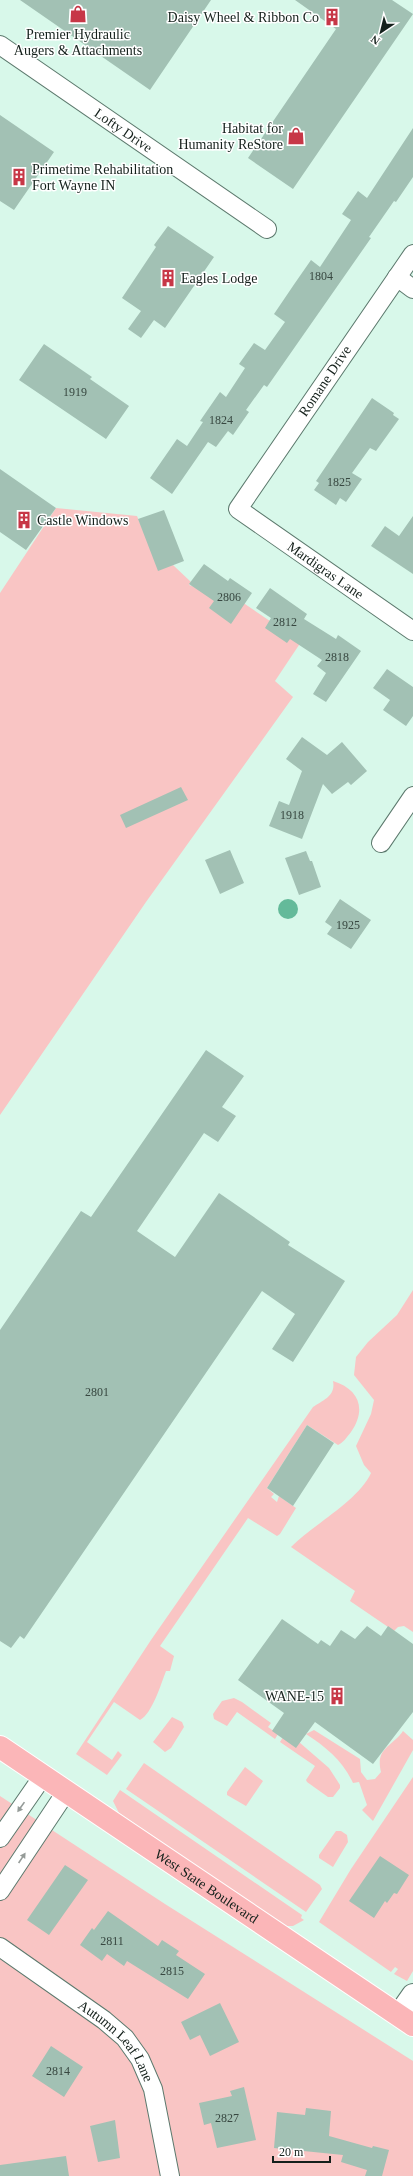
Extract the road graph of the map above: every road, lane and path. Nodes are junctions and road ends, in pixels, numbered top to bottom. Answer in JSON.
{"nodes":[{"id":1,"x":0,"y":45,"type":"edge"},
{"id":2,"x":267,"y":229,"type":"dead end"},
{"id":3,"x":413,"y":254,"type":"edge"},
{"id":4,"x":397,"y":277,"type":"junction"},
{"id":5,"x":413,"y":289,"type":"edge"},
{"id":6,"x":238,"y":509,"type":"joint"},
{"id":7,"x":413,"y":631,"type":"edge"},
{"id":8,"x":413,"y":796,"type":"edge"},
{"id":9,"x":381,"y":843,"type":"dead end"},
{"id":10,"x":0,"y":1747,"type":"edge"},
{"id":11,"x":43,"y":1776,"type":"junction"},
{"id":12,"x":66,"y":1792,"type":"junction"},
{"id":13,"x":0,"y":1838,"type":"edge"},
{"id":14,"x":0,"y":1891,"type":"edge"},
{"id":15,"x":0,"y":1947,"type":"edge"},
{"id":16,"x":413,"y":1995,"type":"edge"},
{"id":17,"x":406,"y":2020,"type":"edge"},
{"id":18,"x":170,"y":2176,"type":"edge"}],
"edges":[{"from":1,"to":2,"type":"street","name":"Lofty Drive"},
{"from":3,"to":4,"type":"street","name":"Romane Drive"},
{"from":4,"to":5,"type":"street"},
{"from":4,"to":6,"type":"street","name":"Romane Drive"},
{"from":6,"to":7,"type":"street","name":"Mardigras Lane"},
{"from":8,"to":9,"type":"street"},
{"from":10,"to":11,"type":"main road","name":"West State Boulevard"},
{"from":11,"to":12,"type":"main road","name":"West State Boulevard"},
{"from":11,"to":13,"type":"street","one_way":true},
{"from":14,"to":12,"type":"street","one_way":true},
{"from":12,"to":17,"type":"main road","name":"West State Boulevard"},
{"from":15,"to":18,"type":"street","name":"Autumn Leaf Lane"},
{"from":16,"to":17,"type":"street"}]}
